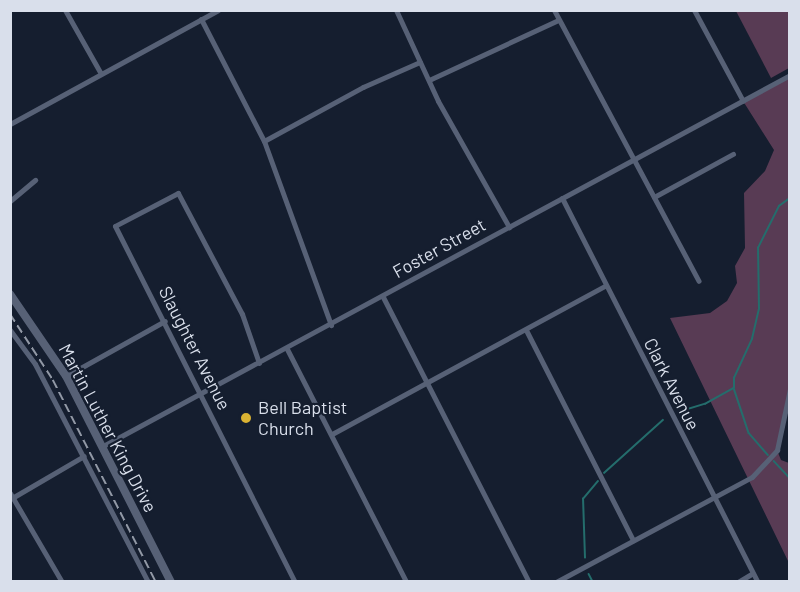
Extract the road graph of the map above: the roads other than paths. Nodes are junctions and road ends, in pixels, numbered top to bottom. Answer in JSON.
{"nodes":[{"id":1,"x":65,"y":10,"type":"edge"},
{"id":2,"x":218,"y":10,"type":"edge"},
{"id":3,"x":396,"y":10,"type":"edge"},
{"id":4,"x":554,"y":10,"type":"edge"},
{"id":5,"x":694,"y":10,"type":"edge"},
{"id":6,"x":201,"y":19,"type":"junction"},
{"id":7,"x":558,"y":20,"type":"junction"},
{"id":8,"x":420,"y":62,"type":"junction"},
{"id":9,"x":101,"y":74,"type":"junction"},
{"id":10,"x":789,"y":75,"type":"edge"},
{"id":11,"x":429,"y":80,"type":"junction"},
{"id":12,"x":743,"y":101,"type":"junction"},
{"id":13,"x":10,"y":124,"type":"edge"},
{"id":14,"x":264,"y":141,"type":"junction"},
{"id":15,"x":733,"y":154,"type":"dead end"},
{"id":16,"x":634,"y":159,"type":"junction"},
{"id":17,"x":35,"y":180,"type":"dead end"},
{"id":18,"x":654,"y":197,"type":"junction"},
{"id":19,"x":562,"y":198,"type":"junction"},
{"id":20,"x":10,"y":201,"type":"edge"},
{"id":21,"x":509,"y":227,"type":"junction"},
{"id":22,"x":699,"y":281,"type":"dead end"},
{"id":23,"x":605,"y":286,"type":"junction"},
{"id":24,"x":10,"y":294,"type":"edge"},
{"id":25,"x":383,"y":297,"type":"junction"},
{"id":26,"x":165,"y":321,"type":"junction"},
{"id":27,"x":331,"y":325,"type":"junction"},
{"id":28,"x":10,"y":330,"type":"edge"},
{"id":29,"x":526,"y":330,"type":"junction"},
{"id":30,"x":286,"y":349,"type":"junction"},
{"id":31,"x":259,"y":363,"type":"junction"},
{"id":32,"x":66,"y":376,"type":"junction"},
{"id":33,"x":428,"y":382,"type":"junction"},
{"id":34,"x":789,"y":389,"type":"edge"},
{"id":35,"x":202,"y":393,"type":"junction"},
{"id":36,"x":332,"y":434,"type":"junction"},
{"id":37,"x":103,"y":446,"type":"junction"},
{"id":38,"x":84,"y":456,"type":"junction"},
{"id":39,"x":11,"y":496,"type":"edge"},
{"id":40,"x":713,"y":498,"type":"junction"},
{"id":41,"x":633,"y":540,"type":"junction"},
{"id":42,"x":753,"y":573,"type":"junction"},
{"id":43,"x":62,"y":582,"type":"edge"},
{"id":44,"x":148,"y":582,"type":"edge"},
{"id":45,"x":171,"y":582,"type":"edge"},
{"id":46,"x":295,"y":582,"type":"edge"},
{"id":47,"x":406,"y":582,"type":"edge"},
{"id":48,"x":529,"y":582,"type":"edge"},
{"id":49,"x":556,"y":582,"type":"edge"},
{"id":50,"x":738,"y":582,"type":"edge"},
{"id":51,"x":758,"y":582,"type":"edge"}],
"edges":[{"from":1,"to":9,"type":"street"},
{"from":2,"to":6,"type":"street"},
{"from":3,"to":8,"type":"street"},
{"from":4,"to":7,"type":"street"},
{"from":5,"to":12,"type":"street"},
{"from":6,"to":9,"type":"street"},
{"from":6,"to":14,"type":"street"},
{"from":7,"to":11,"type":"street"},
{"from":7,"to":16,"type":"street"},
{"from":8,"to":11,"type":"street"},
{"from":8,"to":14,"type":"street"},
{"from":9,"to":13,"type":"street"},
{"from":10,"to":12,"type":"street","name":"Foster Street"},
{"from":11,"to":21,"type":"street"},
{"from":12,"to":16,"type":"street","name":"Foster Street"},
{"from":14,"to":27,"type":"street"},
{"from":15,"to":18,"type":"street"},
{"from":16,"to":18,"type":"street"},
{"from":16,"to":19,"type":"street","name":"Foster Street"},
{"from":17,"to":20,"type":"street"},
{"from":18,"to":22,"type":"street"},
{"from":19,"to":21,"type":"street","name":"Foster Street"},
{"from":19,"to":23,"type":"street","name":"Clark Avenue"},
{"from":21,"to":25,"type":"street","name":"Foster Street"},
{"from":23,"to":29,"type":"street"},
{"from":23,"to":40,"type":"street","name":"Clark Avenue"},
{"from":24,"to":32,"type":"main road","name":"Martin Luther King Drive"},
{"from":25,"to":27,"type":"street","name":"Foster Street"},
{"from":25,"to":33,"type":"street"},
{"from":26,"to":31,"type":"street","name":"Slaughter Avenue"},
{"from":26,"to":32,"type":"street"},
{"from":26,"to":35,"type":"street","name":"Slaughter Avenue"},
{"from":27,"to":30,"type":"street","name":"Foster Street"},
{"from":28,"to":38,"type":"street"},
{"from":29,"to":33,"type":"street"},
{"from":29,"to":41,"type":"street"},
{"from":30,"to":31,"type":"street","name":"Foster Street"},
{"from":30,"to":36,"type":"street"},
{"from":31,"to":35,"type":"street","name":"Foster Street"},
{"from":32,"to":37,"type":"main road","name":"Martin Luther King Drive"},
{"from":33,"to":36,"type":"street"},
{"from":33,"to":48,"type":"street"},
{"from":34,"to":40,"type":"street"},
{"from":35,"to":37,"type":"street","name":"Foster Street"},
{"from":35,"to":46,"type":"street","name":"Slaughter Avenue"},
{"from":36,"to":47,"type":"street"},
{"from":37,"to":45,"type":"main road","name":"Martin Luther King Drive"},
{"from":38,"to":39,"type":"street"},
{"from":38,"to":44,"type":"street"},
{"from":39,"to":43,"type":"street"},
{"from":40,"to":41,"type":"street"},
{"from":40,"to":42,"type":"street","name":"Clark Avenue"},
{"from":41,"to":49,"type":"street"},
{"from":42,"to":50,"type":"street"},
{"from":42,"to":51,"type":"street","name":"Clark Avenue"}]}
